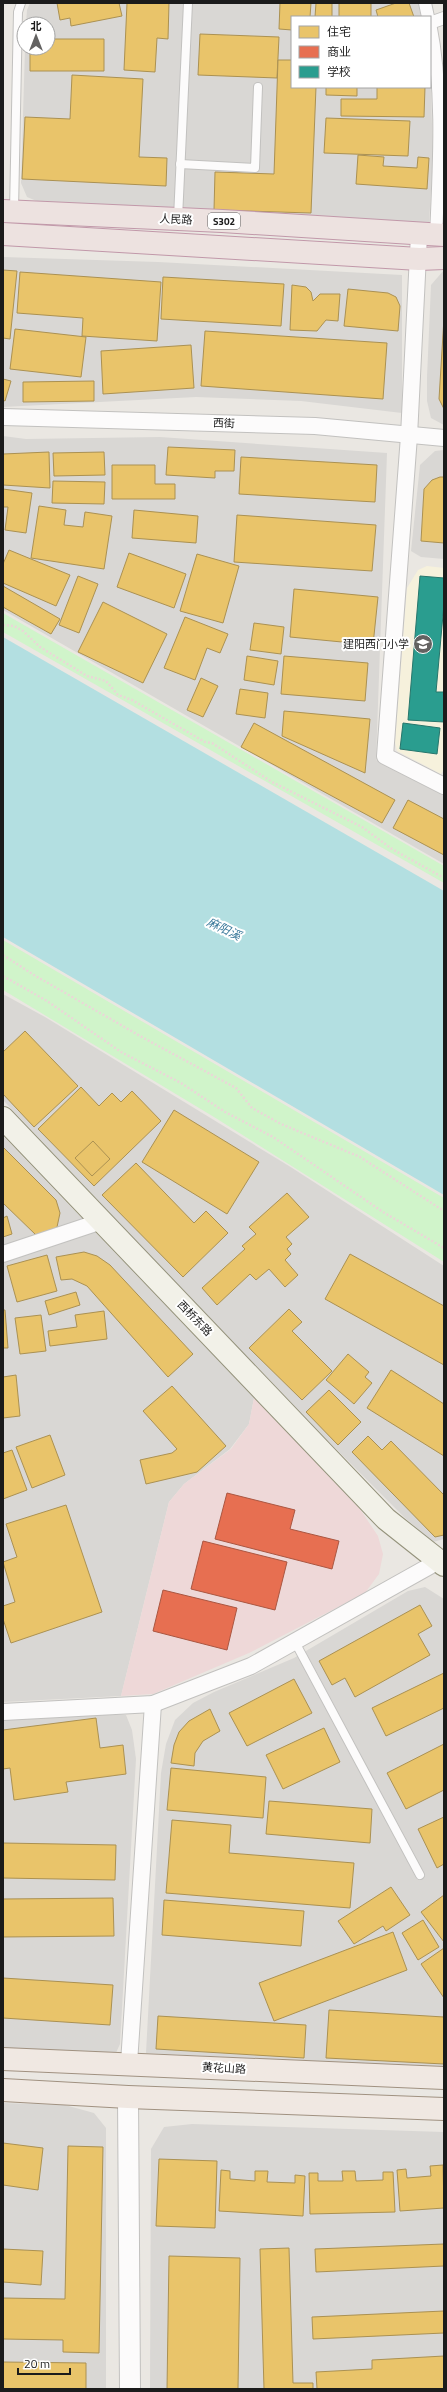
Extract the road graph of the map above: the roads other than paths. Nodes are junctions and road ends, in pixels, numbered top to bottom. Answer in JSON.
{"nodes":[{"id":1,"x":20,"y":3,"type":"edge"},
{"id":2,"x":188,"y":3,"type":"edge"},
{"id":3,"x":425,"y":3,"type":"edge"},
{"id":4,"x":428,"y":16,"type":"edge"},
{"id":5,"x":444,"y":18,"type":"edge"},
{"id":6,"x":431,"y":23,"type":"edge"},
{"id":7,"x":431,"y":27,"type":"edge"},
{"id":8,"x":441,"y":64,"type":"edge"},
{"id":9,"x":258,"y":87,"type":"dead end"},
{"id":10,"x":180,"y":164,"type":"junction"},
{"id":11,"x":8,"y":211,"type":"edge"},
{"id":12,"x":178,"y":219,"type":"junction"},
{"id":13,"x":3,"y":234,"type":"edge"},
{"id":14,"x":433,"y":235,"type":"edge"},
{"id":15,"x":444,"y":258,"type":"edge"},
{"id":16,"x":419,"y":259,"type":"junction"},
{"id":17,"x":3,"y":417,"type":"edge"},
{"id":18,"x":409,"y":436,"type":"junction"},
{"id":19,"x":444,"y":438,"type":"edge"},
{"id":20,"x":444,"y":786,"type":"edge"},
{"id":21,"x":3,"y":1118,"type":"edge"},
{"id":22,"x":102,"y":1221,"type":"junction"},
{"id":23,"x":3,"y":1254,"type":"edge"},
{"id":24,"x":443,"y":1563,"type":"edge"},
{"id":25,"x":295,"y":1642,"type":"junction"},
{"id":26,"x":153,"y":1704,"type":"junction"},
{"id":27,"x":3,"y":1712,"type":"edge"},
{"id":28,"x":420,"y":1875,"type":"dead end"},
{"id":29,"x":3,"y":2059,"type":"edge"},
{"id":30,"x":129,"y":2063,"type":"junction"},
{"id":31,"x":444,"y":2078,"type":"edge"},
{"id":32,"x":3,"y":2090,"type":"edge"},
{"id":33,"x":128,"y":2097,"type":"junction"},
{"id":34,"x":444,"y":2109,"type":"edge"},
{"id":35,"x":130,"y":2389,"type":"edge"}],
"edges":[{"from":1,"to":11,"type":"lane"},
{"from":2,"to":10,"type":"lane"},
{"from":3,"to":4,"type":"street"},
{"from":5,"to":6,"type":"street"},
{"from":7,"to":8,"type":"street"},
{"from":8,"to":14,"type":"street"},
{"from":9,"to":10,"type":"lane"},
{"from":10,"to":12,"type":"lane"},
{"from":11,"to":12,"type":"highway","name":"人民路","number":"S302"},
{"from":12,"to":14,"type":"highway","name":"人民路","number":"S302"},
{"from":13,"to":16,"type":"highway"},
{"from":14,"to":16,"type":"street"},
{"from":15,"to":16,"type":"highway"},
{"from":16,"to":18,"type":"street"},
{"from":17,"to":18,"type":"street","name":"西街"},
{"from":18,"to":19,"type":"street","name":"西街"},
{"from":18,"to":20,"type":"street"},
{"from":21,"to":22,"type":"main road","name":"西桥东路"},
{"from":22,"to":23,"type":"street"},
{"from":22,"to":24,"type":"main road","name":"西桥东路"},
{"from":24,"to":25,"type":"street"},
{"from":25,"to":26,"type":"street"},
{"from":25,"to":28,"type":"lane"},
{"from":26,"to":27,"type":"street"},
{"from":26,"to":30,"type":"street"},
{"from":29,"to":30,"type":"main road","name":"黄花山路"},
{"from":30,"to":31,"type":"main road","name":"黄花山路"},
{"from":32,"to":33,"type":"main road"},
{"from":33,"to":34,"type":"main road"},
{"from":33,"to":35,"type":"street"}]}
